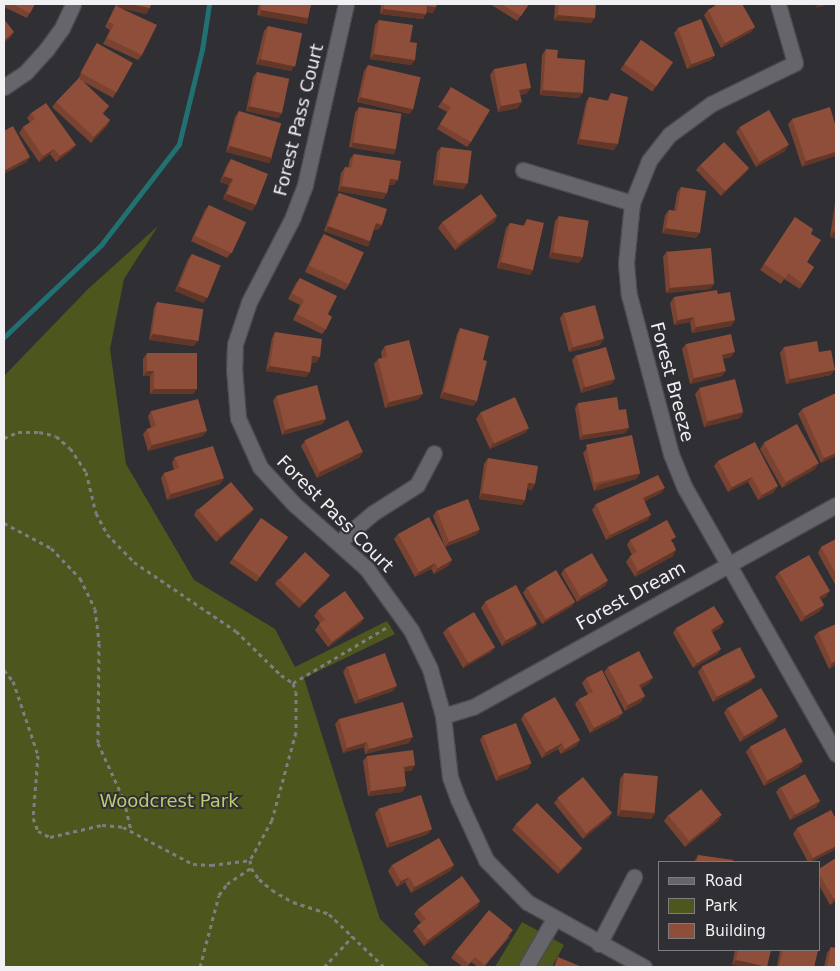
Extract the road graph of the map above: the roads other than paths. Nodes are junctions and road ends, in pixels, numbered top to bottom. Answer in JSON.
{"nodes":[{"id":1,"x":73,"y":4,"type":"edge"},
{"id":2,"x":346,"y":4,"type":"edge"},
{"id":3,"x":778,"y":4,"type":"edge"},
{"id":4,"x":4,"y":88,"type":"edge"},
{"id":5,"x":523,"y":170,"type":"dead end"},
{"id":6,"x":632,"y":203,"type":"junction"},
{"id":7,"x":434,"y":453,"type":"dead end"},
{"id":8,"x":836,"y":505,"type":"edge"},
{"id":9,"x":339,"y":542,"type":"junction"},
{"id":10,"x":728,"y":563,"type":"junction"},
{"id":11,"x":443,"y":716,"type":"junction"},
{"id":12,"x":836,"y":754,"type":"edge"},
{"id":13,"x":634,"y":877,"type":"dead end"},
{"id":14,"x":554,"y":919,"type":"junction"},
{"id":15,"x":599,"y":944,"type":"junction"},
{"id":16,"x":526,"y":967,"type":"edge"},
{"id":17,"x":644,"y":967,"type":"edge"}],
"edges":[{"from":1,"to":4,"type":"street"},
{"from":2,"to":9,"type":"street","name":"Forest Pass Court"},
{"from":3,"to":6,"type":"street","name":"Forest Breeze"},
{"from":5,"to":6,"type":"street"},
{"from":6,"to":10,"type":"street","name":"Forest Breeze"},
{"from":7,"to":9,"type":"street"},
{"from":8,"to":10,"type":"street","name":"Forest Dream"},
{"from":9,"to":11,"type":"street","name":"Forest Pass Court"},
{"from":10,"to":11,"type":"street","name":"Forest Dream"},
{"from":10,"to":12,"type":"street","name":"Forest Breeze"},
{"from":11,"to":14,"type":"street","name":"Forest Pass Court"},
{"from":13,"to":15,"type":"street"},
{"from":14,"to":15,"type":"street","name":"Forest Pass Court"},
{"from":14,"to":16,"type":"street"},
{"from":15,"to":17,"type":"street","name":"Forest Pass Court"}]}
